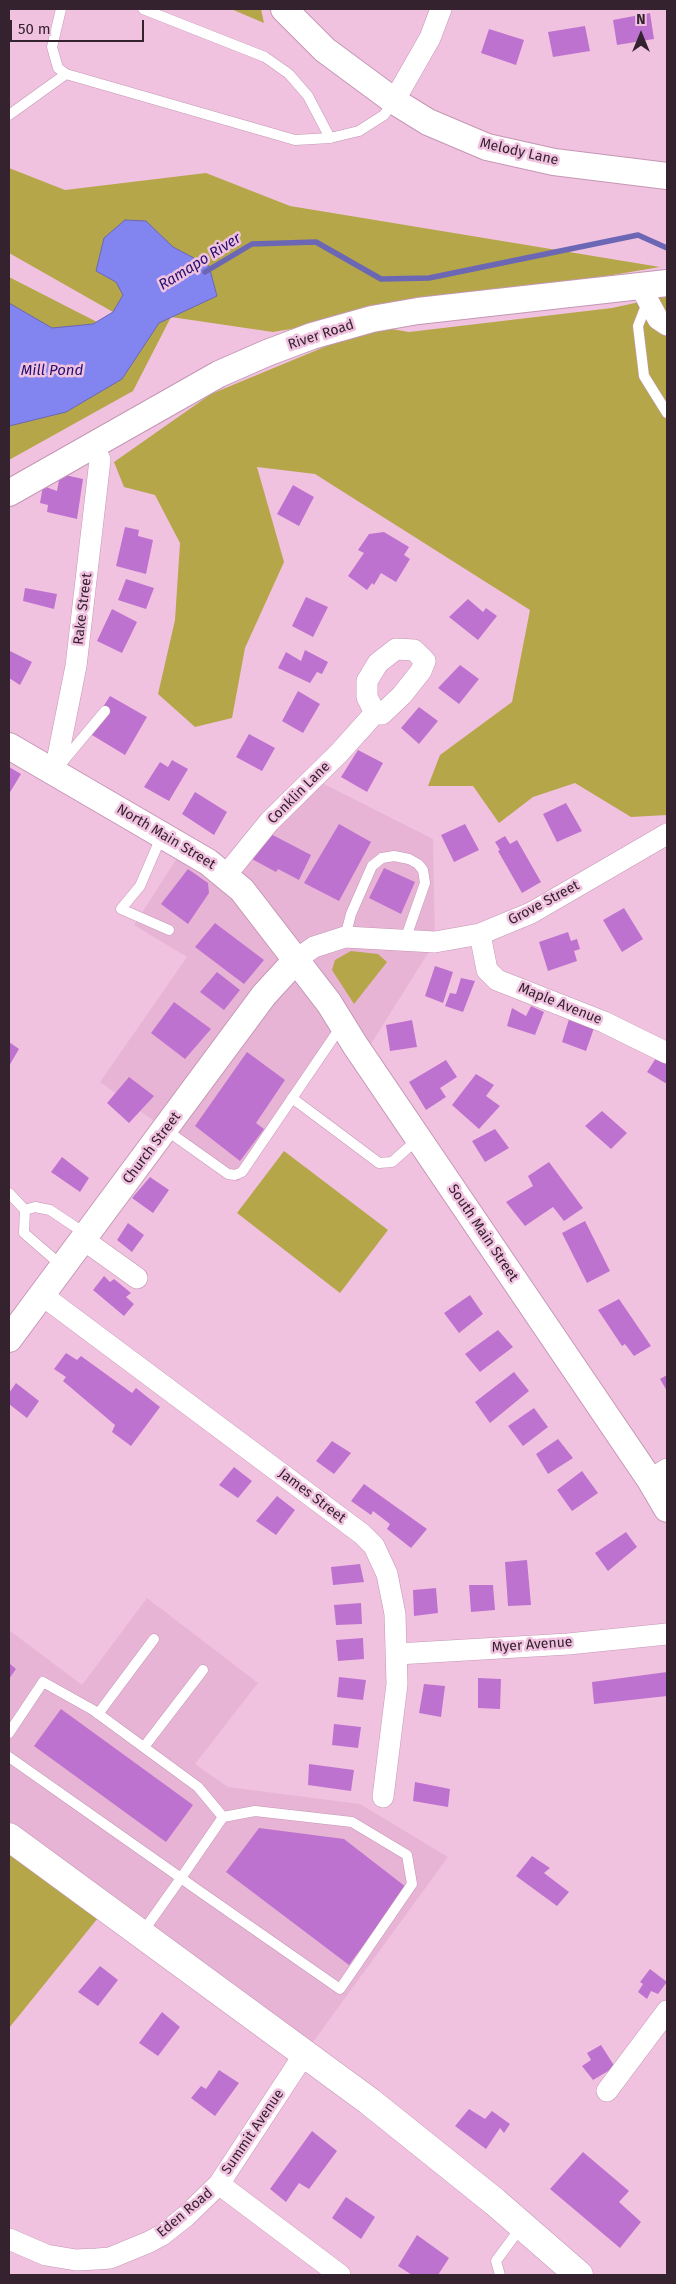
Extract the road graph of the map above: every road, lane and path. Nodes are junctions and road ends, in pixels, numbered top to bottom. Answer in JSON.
{"nodes":[{"id":1,"x":62,"y":9,"type":"edge"},
{"id":2,"x":143,"y":9,"type":"edge"},
{"id":3,"x":284,"y":9,"type":"edge"},
{"id":4,"x":441,"y":9,"type":"edge"},
{"id":5,"x":66,"y":74,"type":"junction"},
{"id":6,"x":394,"y":100,"type":"junction"},
{"id":7,"x":9,"y":115,"type":"edge"},
{"id":8,"x":330,"y":138,"type":"junction"},
{"id":9,"x":667,"y":176,"type":"edge"},
{"id":10,"x":654,"y":289,"type":"edge"},
{"id":11,"x":667,"y":325,"type":"edge"},
{"id":12,"x":667,"y":412,"type":"edge"},
{"id":13,"x":94,"y":446,"type":"junction"},
{"id":14,"x":9,"y":493,"type":"edge"},
{"id":15,"x":105,"y":711,"type":"dead end"},
{"id":16,"x":375,"y":713,"type":"dead end"},
{"id":17,"x":9,"y":746,"type":"edge"},
{"id":18,"x":55,"y":772,"type":"junction"},
{"id":19,"x":162,"y":834,"type":"junction"},
{"id":20,"x":667,"y":834,"type":"edge"},
{"id":21,"x":226,"y":875,"type":"junction"},
{"id":22,"x":169,"y":930,"type":"dead end"},
{"id":23,"x":480,"y":934,"type":"junction"},
{"id":24,"x":345,"y":937,"type":"junction"},
{"id":25,"x":405,"y":940,"type":"junction"},
{"id":26,"x":297,"y":959,"type":"junction"},
{"id":27,"x":342,"y":1025,"type":"junction"},
{"id":28,"x":667,"y":1053,"type":"edge"},
{"id":29,"x":292,"y":1098,"type":"junction"},
{"id":30,"x":166,"y":1130,"type":"junction"},
{"id":31,"x":419,"y":1139,"type":"junction"},
{"id":32,"x":9,"y":1193,"type":"edge"},
{"id":33,"x":25,"y":1210,"type":"junction"},
{"id":34,"x":86,"y":1237,"type":"junction"},
{"id":35,"x":63,"y":1267,"type":"junction"},
{"id":36,"x":137,"y":1278,"type":"dead end"},
{"id":37,"x":42,"y":1295,"type":"junction"},
{"id":38,"x":9,"y":1340,"type":"edge"},
{"id":39,"x":659,"y":1474,"type":"edge"},
{"id":40,"x":667,"y":1509,"type":"edge"},
{"id":41,"x":667,"y":1634,"type":"edge"},
{"id":42,"x":154,"y":1639,"type":"dead end"},
{"id":43,"x":397,"y":1654,"type":"junction"},
{"id":44,"x":203,"y":1670,"type":"dead end"},
{"id":45,"x":98,"y":1714,"type":"junction"},
{"id":46,"x":9,"y":1733,"type":"edge"},
{"id":47,"x":144,"y":1747,"type":"junction"},
{"id":48,"x":9,"y":1757,"type":"edge"},
{"id":49,"x":383,"y":1797,"type":"dead end"},
{"id":50,"x":223,"y":1817,"type":"junction"},
{"id":51,"x":9,"y":1838,"type":"edge"},
{"id":52,"x":181,"y":1878,"type":"junction"},
{"id":53,"x":142,"y":1934,"type":"junction"},
{"id":54,"x":667,"y":2011,"type":"edge"},
{"id":55,"x":306,"y":2053,"type":"junction"},
{"id":56,"x":607,"y":2091,"type":"dead end"},
{"id":57,"x":219,"y":2184,"type":"junction"},
{"id":58,"x":522,"y":2226,"type":"junction"},
{"id":59,"x":9,"y":2239,"type":"edge"},
{"id":60,"x":97,"y":2267,"type":"edge"},
{"id":61,"x":340,"y":2275,"type":"edge"},
{"id":62,"x":500,"y":2275,"type":"edge"},
{"id":63,"x":579,"y":2275,"type":"edge"}],
"edges":[{"from":1,"to":5,"type":"lane"},
{"from":2,"to":8,"type":"lane"},
{"from":3,"to":6,"type":"street","name":"Melody Lane"},
{"from":4,"to":6,"type":"street"},
{"from":5,"to":7,"type":"lane"},
{"from":5,"to":8,"type":"lane"},
{"from":6,"to":8,"type":"lane"},
{"from":6,"to":9,"type":"street","name":"Melody Lane"},
{"from":10,"to":11,"type":"street"},
{"from":10,"to":12,"type":"lane"},
{"from":10,"to":13,"type":"street","name":"River Road"},
{"from":13,"to":14,"type":"street","name":"River Road"},
{"from":13,"to":18,"type":"street","name":"Rake Street"},
{"from":15,"to":18,"type":"lane"},
{"from":16,"to":21,"type":"street","name":"Conklin Lane"},
{"from":17,"to":18,"type":"street","name":"North Main Street"},
{"from":18,"to":19,"type":"street","name":"North Main Street"},
{"from":19,"to":21,"type":"street","name":"North Main Street"},
{"from":19,"to":22,"type":"lane"},
{"from":20,"to":23,"type":"street","name":"Grove Street"},
{"from":21,"to":26,"type":"street","name":"North Main Street"},
{"from":23,"to":25,"type":"street","name":"Grove Street"},
{"from":23,"to":28,"type":"street","name":"Maple Avenue"},
{"from":24,"to":25,"type":"street","name":"Grove Street"},
{"from":24,"to":25,"type":"lane"},
{"from":24,"to":26,"type":"street","name":"Grove Street"},
{"from":26,"to":27,"type":"street","name":"South Main Street"},
{"from":26,"to":30,"type":"street","name":"Church Street"},
{"from":27,"to":29,"type":"lane"},
{"from":27,"to":31,"type":"street","name":"South Main Street"},
{"from":29,"to":30,"type":"lane"},
{"from":29,"to":31,"type":"lane"},
{"from":30,"to":34,"type":"street","name":"Church Street"},
{"from":31,"to":39,"type":"street","name":"South Main Street"},
{"from":32,"to":33,"type":"lane"},
{"from":33,"to":34,"type":"lane"},
{"from":33,"to":35,"type":"lane"},
{"from":34,"to":35,"type":"street","name":"Church Street"},
{"from":34,"to":36,"type":"street"},
{"from":35,"to":37,"type":"street","name":"Church Street"},
{"from":37,"to":38,"type":"street","name":"Church Street"},
{"from":37,"to":43,"type":"street","name":"James Street"},
{"from":39,"to":40,"type":"street","name":"South Main Street"},
{"from":41,"to":43,"type":"street","name":"Myer Avenue"},
{"from":42,"to":45,"type":"lane"},
{"from":43,"to":49,"type":"street","name":"James Street"},
{"from":44,"to":47,"type":"lane"},
{"from":45,"to":46,"type":"lane"},
{"from":45,"to":47,"type":"lane"},
{"from":47,"to":50,"type":"lane"},
{"from":48,"to":52,"type":"lane"},
{"from":50,"to":52,"type":"lane"},
{"from":50,"to":52,"type":"lane"},
{"from":51,"to":53,"type":"main road"},
{"from":52,"to":53,"type":"lane"},
{"from":53,"to":55,"type":"main road"},
{"from":54,"to":56,"type":"street"},
{"from":55,"to":57,"type":"street","name":"Summit Avenue"},
{"from":55,"to":58,"type":"main road"},
{"from":57,"to":60,"type":"street","name":"Eden Road"},
{"from":57,"to":61,"type":"street","name":"Summit Avenue"},
{"from":58,"to":62,"type":"lane"},
{"from":58,"to":63,"type":"main road"},
{"from":59,"to":60,"type":"street","name":"Eden Road"}]}
